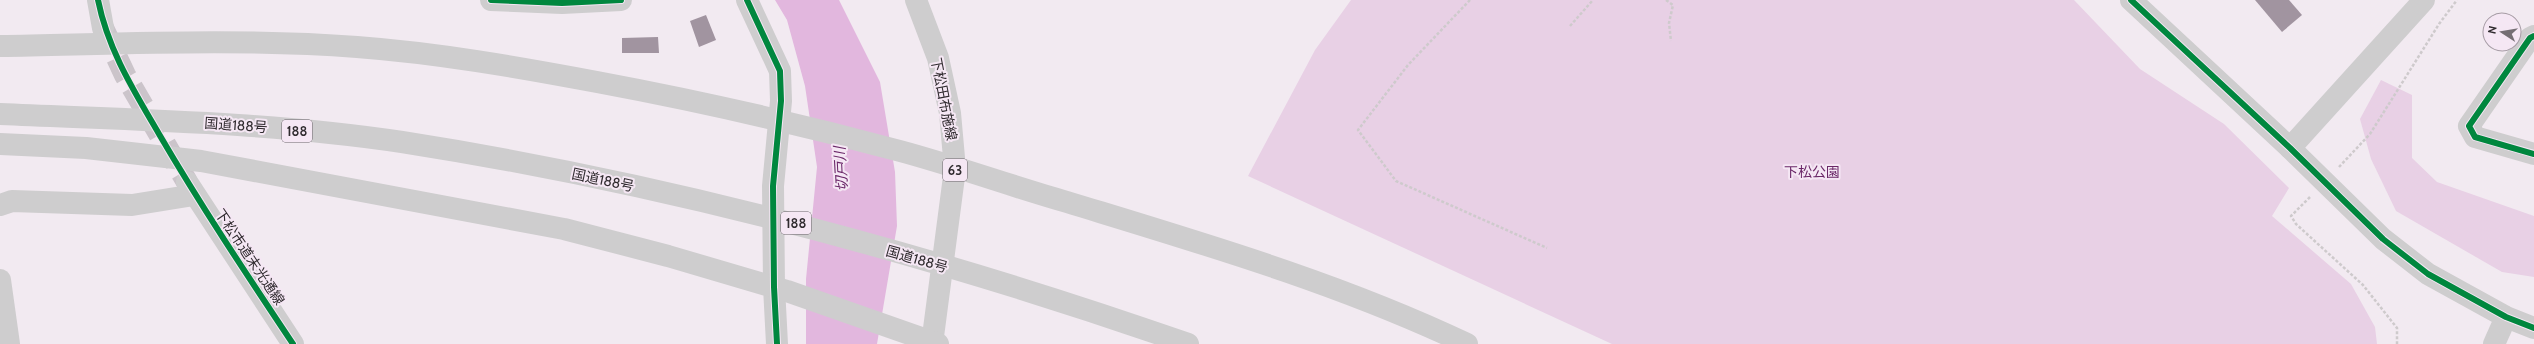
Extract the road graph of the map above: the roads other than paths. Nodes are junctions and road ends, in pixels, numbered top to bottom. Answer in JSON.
{"nodes":[{"id":1,"x":98,"y":0,"type":"edge"},
{"id":2,"x":492,"y":0,"type":"edge"},
{"id":3,"x":621,"y":0,"type":"edge"},
{"id":4,"x":747,"y":0,"type":"edge"},
{"id":5,"x":916,"y":0,"type":"edge"},
{"id":6,"x":2131,"y":0,"type":"edge"},
{"id":7,"x":2424,"y":0,"type":"edge"},
{"id":8,"x":103,"y":28,"type":"tunnel mouth"},
{"id":9,"x":2534,"y":36,"type":"edge"},
{"id":10,"x":0,"y":46,"type":"edge"},
{"id":11,"x":0,"y":114,"type":"edge"},
{"id":12,"x":784,"y":121,"type":"junction"},
{"id":13,"x":0,"y":144,"type":"edge"},
{"id":14,"x":2290,"y":148,"type":"junction"},
{"id":15,"x":2534,"y":154,"type":"edge"},
{"id":16,"x":955,"y":169,"type":"junction"},
{"id":17,"x":0,"y":205,"type":"edge"},
{"id":18,"x":0,"y":280,"type":"edge"},
{"id":19,"x":780,"y":289,"type":"junction"},
{"id":20,"x":2506,"y":317,"type":"junction"},
{"id":21,"x":2534,"y":328,"type":"edge"},
{"id":22,"x":934,"y":343,"type":"edge"},
{"id":23,"x":9,"y":344,"type":"edge"},
{"id":24,"x":293,"y":344,"type":"edge"},
{"id":25,"x":777,"y":344,"type":"edge"},
{"id":26,"x":1188,"y":344,"type":"edge"},
{"id":27,"x":1467,"y":344,"type":"edge"},
{"id":28,"x":2494,"y":344,"type":"edge"}],
"edges":[{"from":1,"to":8,"type":"main road"},
{"from":2,"to":3,"type":"main road"},
{"from":4,"to":12,"type":"main road"},
{"from":5,"to":16,"type":"main road","name":"下松田布施線","number":"63"},
{"from":6,"to":14,"type":"main road"},
{"from":7,"to":14,"type":"main road"},
{"from":9,"to":15,"type":"main road"},
{"from":10,"to":12,"type":"main road"},
{"from":11,"to":26,"type":"main road","name":"国道188号","number":"188"},
{"from":12,"to":16,"type":"main road"},
{"from":12,"to":19,"type":"main road"},
{"from":13,"to":19,"type":"main road"},
{"from":14,"to":20,"type":"main road"},
{"from":16,"to":22,"type":"main road","name":"下松田布施線","number":"63"},
{"from":16,"to":27,"type":"main road"},
{"from":17,"to":24,"type":"main road","name":"下松市道末光通線"},
{"from":18,"to":23,"type":"main road"},
{"from":19,"to":22,"type":"main road"},
{"from":19,"to":25,"type":"main road"},
{"from":20,"to":21,"type":"main road"},
{"from":20,"to":28,"type":"main road"}]}
